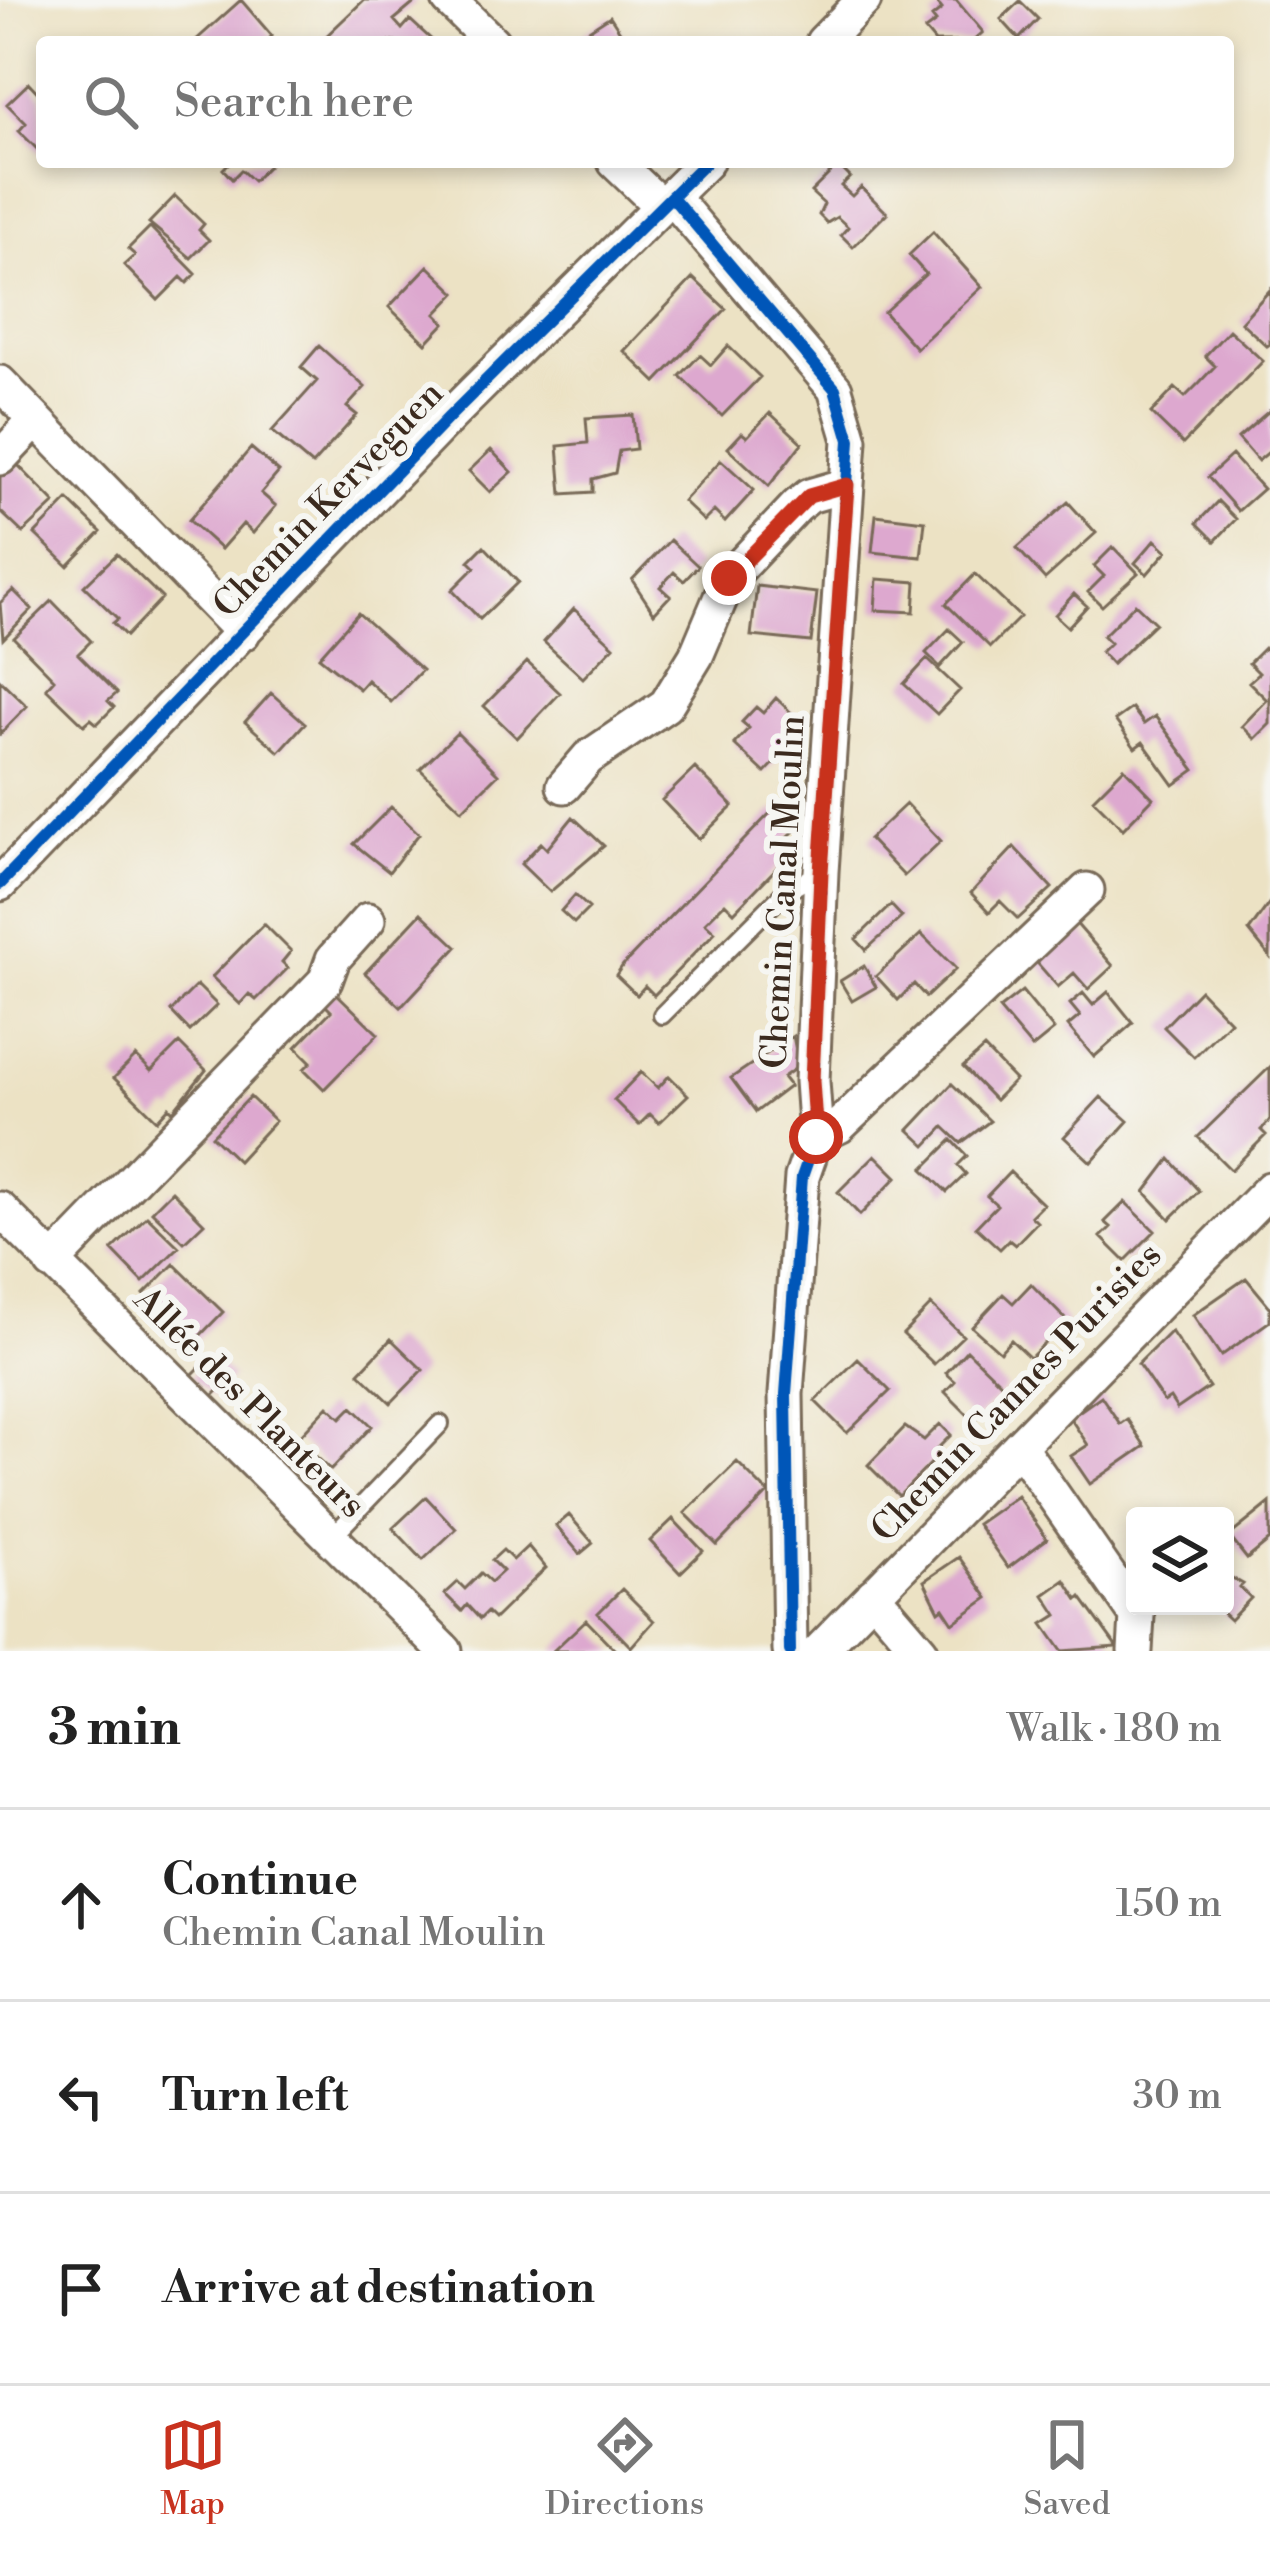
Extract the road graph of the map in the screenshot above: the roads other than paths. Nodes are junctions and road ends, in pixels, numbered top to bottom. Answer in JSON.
{"nodes":[{"id":1,"x":449,"y":0,"type":"edge"},
{"id":2,"x":859,"y":2,"type":"edge"},
{"id":3,"x":486,"y":36,"type":"edge"},
{"id":4,"x":828,"y":36,"type":"edge"},
{"id":5,"x":623,"y":168,"type":"edge"},
{"id":6,"x":700,"y":168,"type":"edge"},
{"id":7,"x":667,"y":202,"type":"junction"},
{"id":8,"x":0,"y":383,"type":"edge"},
{"id":9,"x":36,"y":421,"type":"junction"},
{"id":10,"x":0,"y":458,"type":"edge"},
{"id":11,"x":847,"y":485,"type":"junction"},
{"id":12,"x":243,"y":633,"type":"junction"},
{"id":13,"x":563,"y":786,"type":"dead end"},
{"id":14,"x":821,"y":872,"type":"junction"},
{"id":15,"x":0,"y":884,"type":"edge"},
{"id":16,"x":1087,"y":890,"type":"dead end"},
{"id":17,"x":368,"y":920,"type":"dead end"},
{"id":18,"x":662,"y":1015,"type":"dead end"},
{"id":19,"x":816,"y":1137,"type":"junction"},
{"id":20,"x":1270,"y":1189,"type":"edge"},
{"id":21,"x":0,"y":1209,"type":"edge"},
{"id":22,"x":52,"y":1262,"type":"junction"},
{"id":23,"x":440,"y":1424,"type":"dead end"},
{"id":24,"x":1019,"y":1446,"type":"junction"},
{"id":25,"x":329,"y":1540,"type":"junction"},
{"id":26,"x":873,"y":1595,"type":"junction"},
{"id":27,"x":445,"y":1651,"type":"edge"},
{"id":28,"x":790,"y":1651,"type":"edge"},
{"id":29,"x":819,"y":1651,"type":"edge"},
{"id":30,"x":921,"y":1651,"type":"edge"},
{"id":31,"x":1135,"y":1651,"type":"edge"}],
"edges":[{"from":1,"to":3,"type":"street"},
{"from":2,"to":4,"type":"street"},
{"from":5,"to":7,"type":"street","name":"Chemin Canal Moulin"},
{"from":6,"to":7,"type":"street","name":"Chemin Kerveguen"},
{"from":7,"to":11,"type":"street","name":"Chemin Canal Moulin"},
{"from":7,"to":12,"type":"street","name":"Chemin Kerveguen"},
{"from":8,"to":9,"type":"street"},
{"from":9,"to":10,"type":"street"},
{"from":9,"to":12,"type":"street"},
{"from":11,"to":13,"type":"street"},
{"from":11,"to":14,"type":"street","name":"Chemin Canal Moulin"},
{"from":12,"to":15,"type":"street","name":"Chemin Kerveguen"},
{"from":14,"to":18,"type":"lane"},
{"from":14,"to":19,"type":"street","name":"Chemin Canal Moulin"},
{"from":16,"to":19,"type":"street"},
{"from":17,"to":22,"type":"street"},
{"from":19,"to":28,"type":"street","name":"Chemin Canal Moulin"},
{"from":20,"to":24,"type":"street","name":"Chemin Cannes Purisies"},
{"from":21,"to":22,"type":"street","name":"Allée des Planteurs"},
{"from":22,"to":25,"type":"street","name":"Allée des Planteurs"},
{"from":23,"to":25,"type":"lane"},
{"from":24,"to":26,"type":"street","name":"Chemin Cannes Purisies"},
{"from":24,"to":31,"type":"street"},
{"from":25,"to":27,"type":"street","name":"Allée des Planteurs"},
{"from":26,"to":29,"type":"street","name":"Chemin Cannes Purisies"},
{"from":26,"to":30,"type":"street"}]}
